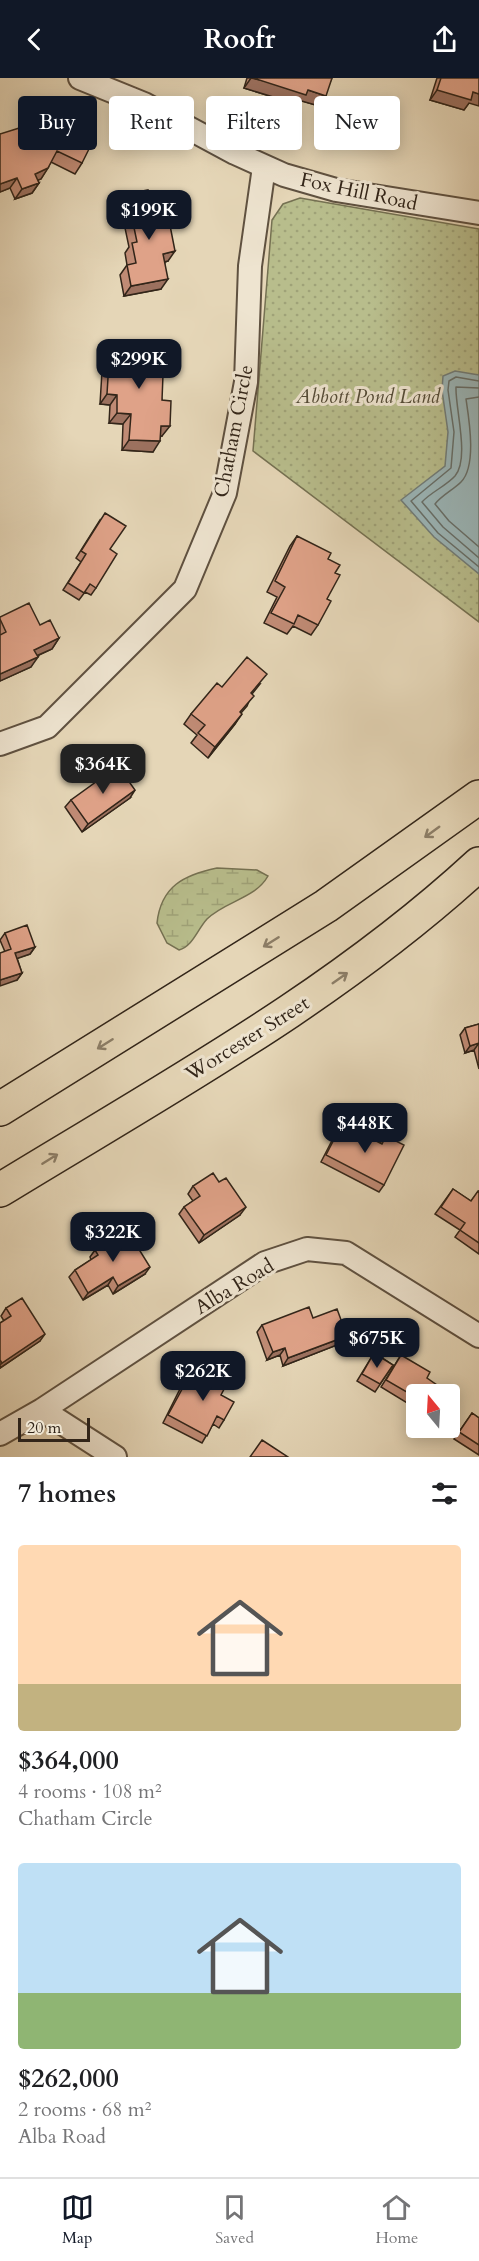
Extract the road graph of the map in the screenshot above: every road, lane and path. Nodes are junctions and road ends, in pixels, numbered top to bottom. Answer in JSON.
{"nodes":[{"id":1,"x":80,"y":78,"type":"edge"},
{"id":2,"x":264,"y":167,"type":"junction"},
{"id":3,"x":479,"y":213,"type":"edge"},
{"id":4,"x":0,"y":744,"type":"edge"},
{"id":5,"x":479,"y":797,"type":"edge"},
{"id":6,"x":479,"y":864,"type":"edge"},
{"id":7,"x":0,"y":1109,"type":"edge"},
{"id":8,"x":0,"y":1190,"type":"edge"},
{"id":9,"x":479,"y":1336,"type":"edge"},
{"id":10,"x":42,"y":1410,"type":"junction"},
{"id":11,"x":0,"y":1434,"type":"edge"},
{"id":12,"x":115,"y":1457,"type":"edge"}],
"edges":[{"from":1,"to":2,"type":"street","name":"Fox Hill Road"},
{"from":2,"to":3,"type":"street","name":"Fox Hill Road"},
{"from":2,"to":4,"type":"street","name":"Chatham Circle"},
{"from":5,"to":7,"type":"highway","one_way":true},
{"from":8,"to":6,"type":"highway","name":"Worcester Street","one_way":true},
{"from":9,"to":10,"type":"street","name":"Alba Road"},
{"from":10,"to":11,"type":"street","name":"Alba Road"},
{"from":10,"to":12,"type":"street"}]}
